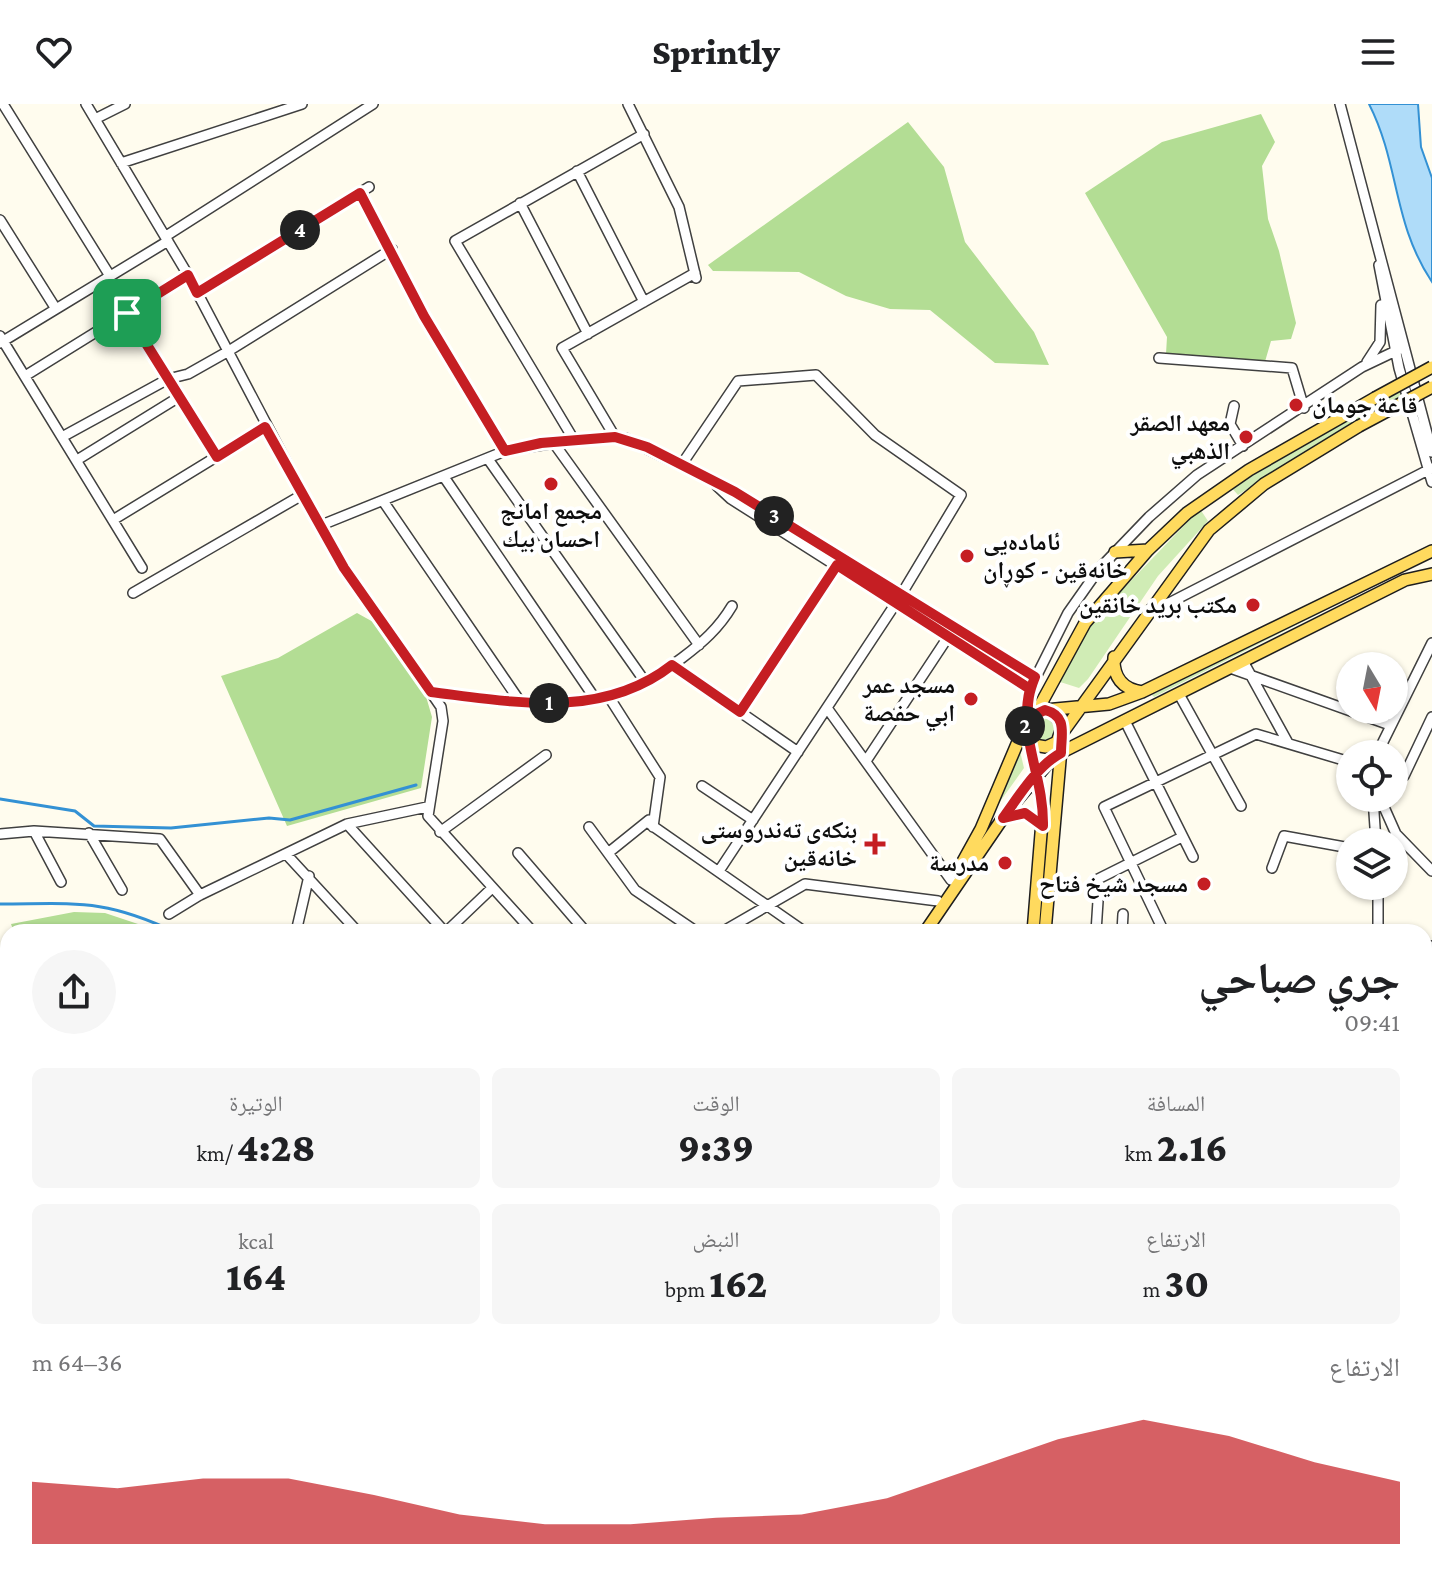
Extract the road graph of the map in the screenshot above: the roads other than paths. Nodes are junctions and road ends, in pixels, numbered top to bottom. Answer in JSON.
{"nodes":[{"id":1,"x":3,"y":104,"type":"edge"},
{"id":2,"x":86,"y":104,"type":"edge"},
{"id":3,"x":125,"y":104,"type":"edge"},
{"id":4,"x":302,"y":104,"type":"edge"},
{"id":5,"x":373,"y":104,"type":"edge"},
{"id":6,"x":628,"y":104,"type":"edge"},
{"id":7,"x":1340,"y":104,"type":"edge"},
{"id":8,"x":95,"y":119,"type":"junction"},
{"id":9,"x":644,"y":134,"type":"junction"},
{"id":10,"x":121,"y":163,"type":"junction"},
{"id":11,"x":577,"y":171,"type":"junction"},
{"id":12,"x":520,"y":203,"type":"junction"},
{"id":13,"x":0,"y":220,"type":"edge"},
{"id":14,"x":167,"y":239,"type":"junction"},
{"id":15,"x":392,"y":249,"type":"junction"},
{"id":16,"x":1377,"y":250,"type":"junction"},
{"id":17,"x":188,"y":275,"type":"junction"},
{"id":18,"x":110,"y":276,"type":"junction"},
{"id":19,"x":1380,"y":284,"type":"junction"},
{"id":20,"x":197,"y":293,"type":"junction"},
{"id":21,"x":644,"y":302,"type":"junction"},
{"id":22,"x":56,"y":309,"type":"junction"},
{"id":23,"x":127,"y":313,"type":"junction"},
{"id":24,"x":588,"y":334,"type":"junction"},
{"id":25,"x":1,"y":340,"type":"edge"},
{"id":26,"x":1400,"y":349,"type":"junction"},
{"id":27,"x":227,"y":352,"type":"junction"},
{"id":28,"x":1159,"y":358,"type":"dead end"},
{"id":29,"x":1362,"y":367,"type":"junction"},
{"id":30,"x":1432,"y":367,"type":"edge"},
{"id":31,"x":25,"y":376,"type":"junction"},
{"id":32,"x":168,"y":379,"type":"junction"},
{"id":33,"x":1432,"y":387,"type":"edge"},
{"id":34,"x":179,"y":397,"type":"junction"},
{"id":35,"x":1234,"y":406,"type":"dead end"},
{"id":36,"x":1304,"y":408,"type":"junction"},
{"id":37,"x":265,"y":427,"type":"junction"},
{"id":38,"x":62,"y":437,"type":"junction"},
{"id":39,"x":615,"y":437,"type":"junction"},
{"id":40,"x":574,"y":440,"type":"junction"},
{"id":41,"x":553,"y":442,"type":"junction"},
{"id":42,"x":1243,"y":446,"type":"junction"},
{"id":43,"x":505,"y":451,"type":"junction"},
{"id":44,"x":1432,"y":452,"type":"edge"},
{"id":45,"x":217,"y":457,"type":"junction"},
{"id":46,"x":488,"y":459,"type":"junction"},
{"id":47,"x":77,"y":460,"type":"junction"},
{"id":48,"x":682,"y":464,"type":"junction"},
{"id":49,"x":1431,"y":469,"type":"edge"},
{"id":50,"x":444,"y":477,"type":"junction"},
{"id":51,"x":1432,"y":482,"type":"edge"},
{"id":52,"x":302,"y":495,"type":"junction"},
{"id":53,"x":383,"y":501,"type":"junction"},
{"id":54,"x":113,"y":520,"type":"junction"},
{"id":55,"x":319,"y":526,"type":"junction"},
{"id":56,"x":1148,"y":550,"type":"junction"},
{"id":57,"x":1432,"y":551,"type":"edge"},
{"id":58,"x":1115,"y":552,"type":"junction"},
{"id":59,"x":840,"y":562,"type":"junction"},
{"id":60,"x":142,"y":568,"type":"dead end"},
{"id":61,"x":1432,"y":574,"type":"edge"},
{"id":62,"x":133,"y":593,"type":"dead end"},
{"id":63,"x":898,"y":599,"type":"junction"},
{"id":64,"x":732,"y":606,"type":"dead end"},
{"id":65,"x":1150,"y":609,"type":"junction"},
{"id":66,"x":952,"y":632,"type":"junction"},
{"id":67,"x":1432,"y":643,"type":"edge"},
{"id":68,"x":699,"y":645,"type":"junction"},
{"id":69,"x":1114,"y":657,"type":"junction"},
{"id":70,"x":672,"y":665,"type":"junction"},
{"id":71,"x":1239,"y":666,"type":"junction"},
{"id":72,"x":1251,"y":676,"type":"junction"},
{"id":73,"x":1035,"y":677,"type":"junction"},
{"id":74,"x":646,"y":683,"type":"junction"},
{"id":75,"x":1030,"y":689,"type":"junction"},
{"id":76,"x":431,"y":692,"type":"junction"},
{"id":77,"x":1142,"y":692,"type":"junction"},
{"id":78,"x":1180,"y":696,"type":"junction"},
{"id":79,"x":609,"y":697,"type":"junction"},
{"id":80,"x":596,"y":700,"type":"junction"},
{"id":81,"x":521,"y":703,"type":"junction"},
{"id":82,"x":1084,"y":705,"type":"junction"},
{"id":83,"x":827,"y":708,"type":"junction"},
{"id":84,"x":740,"y":712,"type":"junction"},
{"id":85,"x":1432,"y":717,"type":"edge"},
{"id":86,"x":1033,"y":722,"type":"junction"},
{"id":87,"x":1126,"y":723,"type":"junction"},
{"id":88,"x":1390,"y":725,"type":"junction"},
{"id":89,"x":1281,"y":730,"type":"junction"},
{"id":90,"x":1062,"y":734,"type":"junction"},
{"id":91,"x":1267,"y":737,"type":"junction"},
{"id":92,"x":1383,"y":740,"type":"edge"},
{"id":93,"x":1288,"y":743,"type":"junction"},
{"id":94,"x":798,"y":752,"type":"junction"},
{"id":95,"x":1061,"y":753,"type":"junction"},
{"id":96,"x":546,"y":755,"type":"dead end"},
{"id":97,"x":1213,"y":755,"type":"junction"},
{"id":98,"x":1336,"y":758,"type":"edge"},
{"id":99,"x":866,"y":761,"type":"junction"},
{"id":100,"x":1408,"y":768,"type":"edge"},
{"id":101,"x":1037,"y":774,"type":"junction"},
{"id":102,"x":1155,"y":783,"type":"junction"},
{"id":103,"x":702,"y":786,"type":"dead end"},
{"id":104,"x":1241,"y":806,"type":"dead end"},
{"id":105,"x":427,"y":807,"type":"junction"},
{"id":106,"x":1386,"y":812,"type":"edge"},
{"id":107,"x":1003,"y":818,"type":"junction"},
{"id":108,"x":753,"y":820,"type":"junction"},
{"id":109,"x":651,"y":822,"type":"junction"},
{"id":110,"x":347,"y":824,"type":"junction"},
{"id":111,"x":1043,"y":826,"type":"junction"},
{"id":112,"x":589,"y":827,"type":"dead end"},
{"id":113,"x":34,"y":831,"type":"junction"},
{"id":114,"x":440,"y":832,"type":"junction"},
{"id":115,"x":89,"y":833,"type":"junction"},
{"id":116,"x":0,"y":834,"type":"edge"},
{"id":117,"x":1182,"y":837,"type":"junction"},
{"id":118,"x":1336,"y":845,"type":"edge"},
{"id":119,"x":518,"y":853,"type":"dead end"},
{"id":120,"x":608,"y":853,"type":"junction"},
{"id":121,"x":287,"y":855,"type":"junction"},
{"id":122,"x":1193,"y":857,"type":"dead end"},
{"id":123,"x":1130,"y":865,"type":"junction"},
{"id":124,"x":1272,"y":868,"type":"dead end"},
{"id":125,"x":719,"y":871,"type":"junction"},
{"id":126,"x":1432,"y":871,"type":"edge"},
{"id":127,"x":309,"y":876,"type":"junction"},
{"id":128,"x":951,"y":880,"type":"junction"},
{"id":129,"x":1096,"y":880,"type":"dead end"},
{"id":130,"x":61,"y":882,"type":"dead end"},
{"id":131,"x":491,"y":889,"type":"junction"},
{"id":132,"x":122,"y":890,"type":"dead end"},
{"id":133,"x":200,"y":895,"type":"junction"},
{"id":134,"x":1378,"y":900,"type":"edge"},
{"id":135,"x":938,"y":901,"type":"junction"},
{"id":136,"x":1098,"y":901,"type":"dead end"},
{"id":137,"x":768,"y":905,"type":"junction"},
{"id":138,"x":169,"y":914,"type":"dead end"},
{"id":139,"x":1123,"y":914,"type":"dead end"},
{"id":140,"x":298,"y":924,"type":"edge"},
{"id":141,"x":351,"y":924,"type":"edge"},
{"id":142,"x":438,"y":924,"type":"edge"},
{"id":143,"x":454,"y":924,"type":"edge"},
{"id":144,"x":525,"y":924,"type":"edge"},
{"id":145,"x":579,"y":924,"type":"edge"},
{"id":146,"x":685,"y":924,"type":"edge"},
{"id":147,"x":736,"y":924,"type":"edge"},
{"id":148,"x":791,"y":924,"type":"edge"},
{"id":149,"x":922,"y":924,"type":"edge"},
{"id":150,"x":932,"y":924,"type":"edge"},
{"id":151,"x":1034,"y":924,"type":"edge"},
{"id":152,"x":1046,"y":924,"type":"edge"},
{"id":153,"x":1097,"y":924,"type":"edge"},
{"id":154,"x":1122,"y":924,"type":"edge"},
{"id":155,"x":1160,"y":924,"type":"edge"},
{"id":156,"x":1378,"y":924,"type":"edge"}],
"edges":[{"from":1,"to":18,"type":"street"},
{"from":2,"to":8,"type":"street"},
{"from":3,"to":8,"type":"street"},
{"from":4,"to":10,"type":"street"},
{"from":5,"to":14,"type":"street"},
{"from":6,"to":9,"type":"street"},
{"from":7,"to":16,"type":"street"},
{"from":8,"to":10,"type":"street"},
{"from":9,"to":11,"type":"street"},
{"from":9,"to":21,"type":"street"},
{"from":10,"to":14,"type":"street"},
{"from":11,"to":12,"type":"street"},
{"from":11,"to":21,"type":"street"},
{"from":12,"to":24,"type":"street"},
{"from":12,"to":40,"type":"street"},
{"from":13,"to":22,"type":"street"},
{"from":14,"to":17,"type":"street"},
{"from":14,"to":18,"type":"street"},
{"from":15,"to":20,"type":"street"},
{"from":15,"to":27,"type":"street"},
{"from":15,"to":43,"type":"street"},
{"from":16,"to":19,"type":"street"},
{"from":16,"to":26,"type":"street"},
{"from":17,"to":20,"type":"street"},
{"from":17,"to":23,"type":"street"},
{"from":18,"to":22,"type":"street"},
{"from":19,"to":26,"type":"street"},
{"from":19,"to":29,"type":"street"},
{"from":20,"to":27,"type":"street"},
{"from":21,"to":24,"type":"street"},
{"from":22,"to":25,"type":"street"},
{"from":23,"to":31,"type":"street"},
{"from":23,"to":32,"type":"street"},
{"from":24,"to":39,"type":"street"},
{"from":25,"to":31,"type":"street"},
{"from":26,"to":29,"type":"street"},
{"from":26,"to":44,"type":"street"},
{"from":26,"to":49,"type":"street"},
{"from":27,"to":32,"type":"street"},
{"from":27,"to":37,"type":"street"},
{"from":28,"to":36,"type":"street"},
{"from":29,"to":36,"type":"street"},
{"from":30,"to":56,"type":"main road","bridge":true},
{"from":31,"to":38,"type":"street"},
{"from":32,"to":34,"type":"street"},
{"from":32,"to":38,"type":"street"},
{"from":33,"to":65,"type":"main road","bridge":true},
{"from":34,"to":45,"type":"street"},
{"from":34,"to":47,"type":"street"},
{"from":35,"to":42,"type":"street"},
{"from":36,"to":42,"type":"street"},
{"from":37,"to":45,"type":"street"},
{"from":37,"to":52,"type":"street"},
{"from":38,"to":47,"type":"street"},
{"from":39,"to":40,"type":"street"},
{"from":39,"to":48,"type":"street"},
{"from":40,"to":41,"type":"street"},
{"from":41,"to":43,"type":"street"},
{"from":41,"to":68,"type":"street"},
{"from":42,"to":58,"type":"street"},
{"from":43,"to":46,"type":"street"},
{"from":45,"to":54,"type":"street"},
{"from":46,"to":50,"type":"street"},
{"from":46,"to":74,"type":"street"},
{"from":47,"to":54,"type":"street"},
{"from":48,"to":59,"type":"street"},
{"from":48,"to":63,"type":"street"},
{"from":49,"to":51,"type":"street"},
{"from":49,"to":65,"type":"street"},
{"from":50,"to":53,"type":"street"},
{"from":50,"to":80,"type":"street"},
{"from":52,"to":55,"type":"street"},
{"from":52,"to":62,"type":"street"},
{"from":53,"to":55,"type":"street"},
{"from":53,"to":81,"type":"street"},
{"from":54,"to":60,"type":"street"},
{"from":55,"to":76,"type":"street"},
{"from":56,"to":58,"type":"main road"},
{"from":56,"to":86,"type":"main road"},
{"from":57,"to":77,"type":"main road"},
{"from":58,"to":73,"type":"street"},
{"from":59,"to":63,"type":"street"},
{"from":59,"to":84,"type":"street"},
{"from":61,"to":71,"type":"main road"},
{"from":63,"to":66,"type":"street"},
{"from":63,"to":83,"type":"street"},
{"from":64,"to":68,"type":"street"},
{"from":65,"to":69,"type":"main road"},
{"from":66,"to":73,"type":"street"},
{"from":66,"to":75,"type":"street"},
{"from":66,"to":99,"type":"street"},
{"from":67,"to":88,"type":"street"},
{"from":68,"to":70,"type":"street"},
{"from":69,"to":77,"type":"main road"},
{"from":69,"to":82,"type":"main road"},
{"from":70,"to":74,"type":"street"},
{"from":70,"to":84,"type":"street"},
{"from":71,"to":72,"type":"street"},
{"from":71,"to":78,"type":"main road"},
{"from":72,"to":88,"type":"street"},
{"from":72,"to":89,"type":"street"},
{"from":73,"to":75,"type":"street"},
{"from":74,"to":79,"type":"street"},
{"from":75,"to":86,"type":"street"},
{"from":76,"to":81,"type":"street"},
{"from":76,"to":105,"type":"street"},
{"from":77,"to":82,"type":"main road"},
{"from":78,"to":87,"type":"main road"},
{"from":78,"to":97,"type":"street"},
{"from":79,"to":80,"type":"street"},
{"from":79,"to":109,"type":"street"},
{"from":80,"to":81,"type":"street"},
{"from":82,"to":86,"type":"main road"},
{"from":82,"to":90,"type":"main road"},
{"from":83,"to":94,"type":"street"},
{"from":83,"to":99,"type":"street"},
{"from":84,"to":94,"type":"street"},
{"from":85,"to":100,"type":"street"},
{"from":86,"to":90,"type":"main road"},
{"from":86,"to":90,"type":"main road"},
{"from":86,"to":101,"type":"main road"},
{"from":86,"to":128,"type":"main road"},
{"from":87,"to":95,"type":"main road"},
{"from":87,"to":102,"type":"street"},
{"from":88,"to":92,"type":"street"},
{"from":89,"to":91,"type":"street"},
{"from":89,"to":93,"type":"street"},
{"from":90,"to":95,"type":"main road"},
{"from":91,"to":93,"type":"street"},
{"from":91,"to":97,"type":"street"},
{"from":93,"to":98,"type":"street"},
{"from":94,"to":108,"type":"street"},
{"from":95,"to":101,"type":"main road"},
{"from":95,"to":152,"type":"main road"},
{"from":96,"to":114,"type":"street"},
{"from":97,"to":102,"type":"street"},
{"from":97,"to":104,"type":"street"},
{"from":99,"to":128,"type":"street"},
{"from":101,"to":107,"type":"main road"},
{"from":101,"to":111,"type":"main road"},
{"from":102,"to":117,"type":"street"},
{"from":102,"to":123,"type":"street"},
{"from":103,"to":108,"type":"street"},
{"from":105,"to":110,"type":"street"},
{"from":105,"to":114,"type":"street"},
{"from":106,"to":126,"type":"street"},
{"from":107,"to":111,"type":"main road"},
{"from":107,"to":150,"type":"main road"},
{"from":108,"to":125,"type":"street"},
{"from":109,"to":120,"type":"street"},
{"from":109,"to":125,"type":"street"},
{"from":110,"to":121,"type":"street"},
{"from":110,"to":142,"type":"street"},
{"from":111,"to":151,"type":"main road"},
{"from":112,"to":120,"type":"street"},
{"from":113,"to":115,"type":"street"},
{"from":113,"to":116,"type":"street"},
{"from":113,"to":130,"type":"street"},
{"from":114,"to":131,"type":"street"},
{"from":115,"to":132,"type":"street"},
{"from":115,"to":133,"type":"street"},
{"from":117,"to":122,"type":"street"},
{"from":117,"to":123,"type":"street"},
{"from":118,"to":124,"type":"street"},
{"from":119,"to":145,"type":"street"},
{"from":120,"to":146,"type":"street"},
{"from":121,"to":127,"type":"street"},
{"from":121,"to":133,"type":"street"},
{"from":123,"to":129,"type":"street"},
{"from":123,"to":155,"type":"street"},
{"from":125,"to":137,"type":"street"},
{"from":127,"to":140,"type":"street"},
{"from":127,"to":141,"type":"street"},
{"from":128,"to":135,"type":"main road"},
{"from":131,"to":143,"type":"street"},
{"from":131,"to":144,"type":"street"},
{"from":133,"to":138,"type":"street"},
{"from":134,"to":156,"type":"street"},
{"from":135,"to":137,"type":"street"},
{"from":135,"to":149,"type":"main road"},
{"from":136,"to":153,"type":"street"},
{"from":137,"to":147,"type":"street"},
{"from":137,"to":148,"type":"street"},
{"from":139,"to":154,"type":"street"}]}
